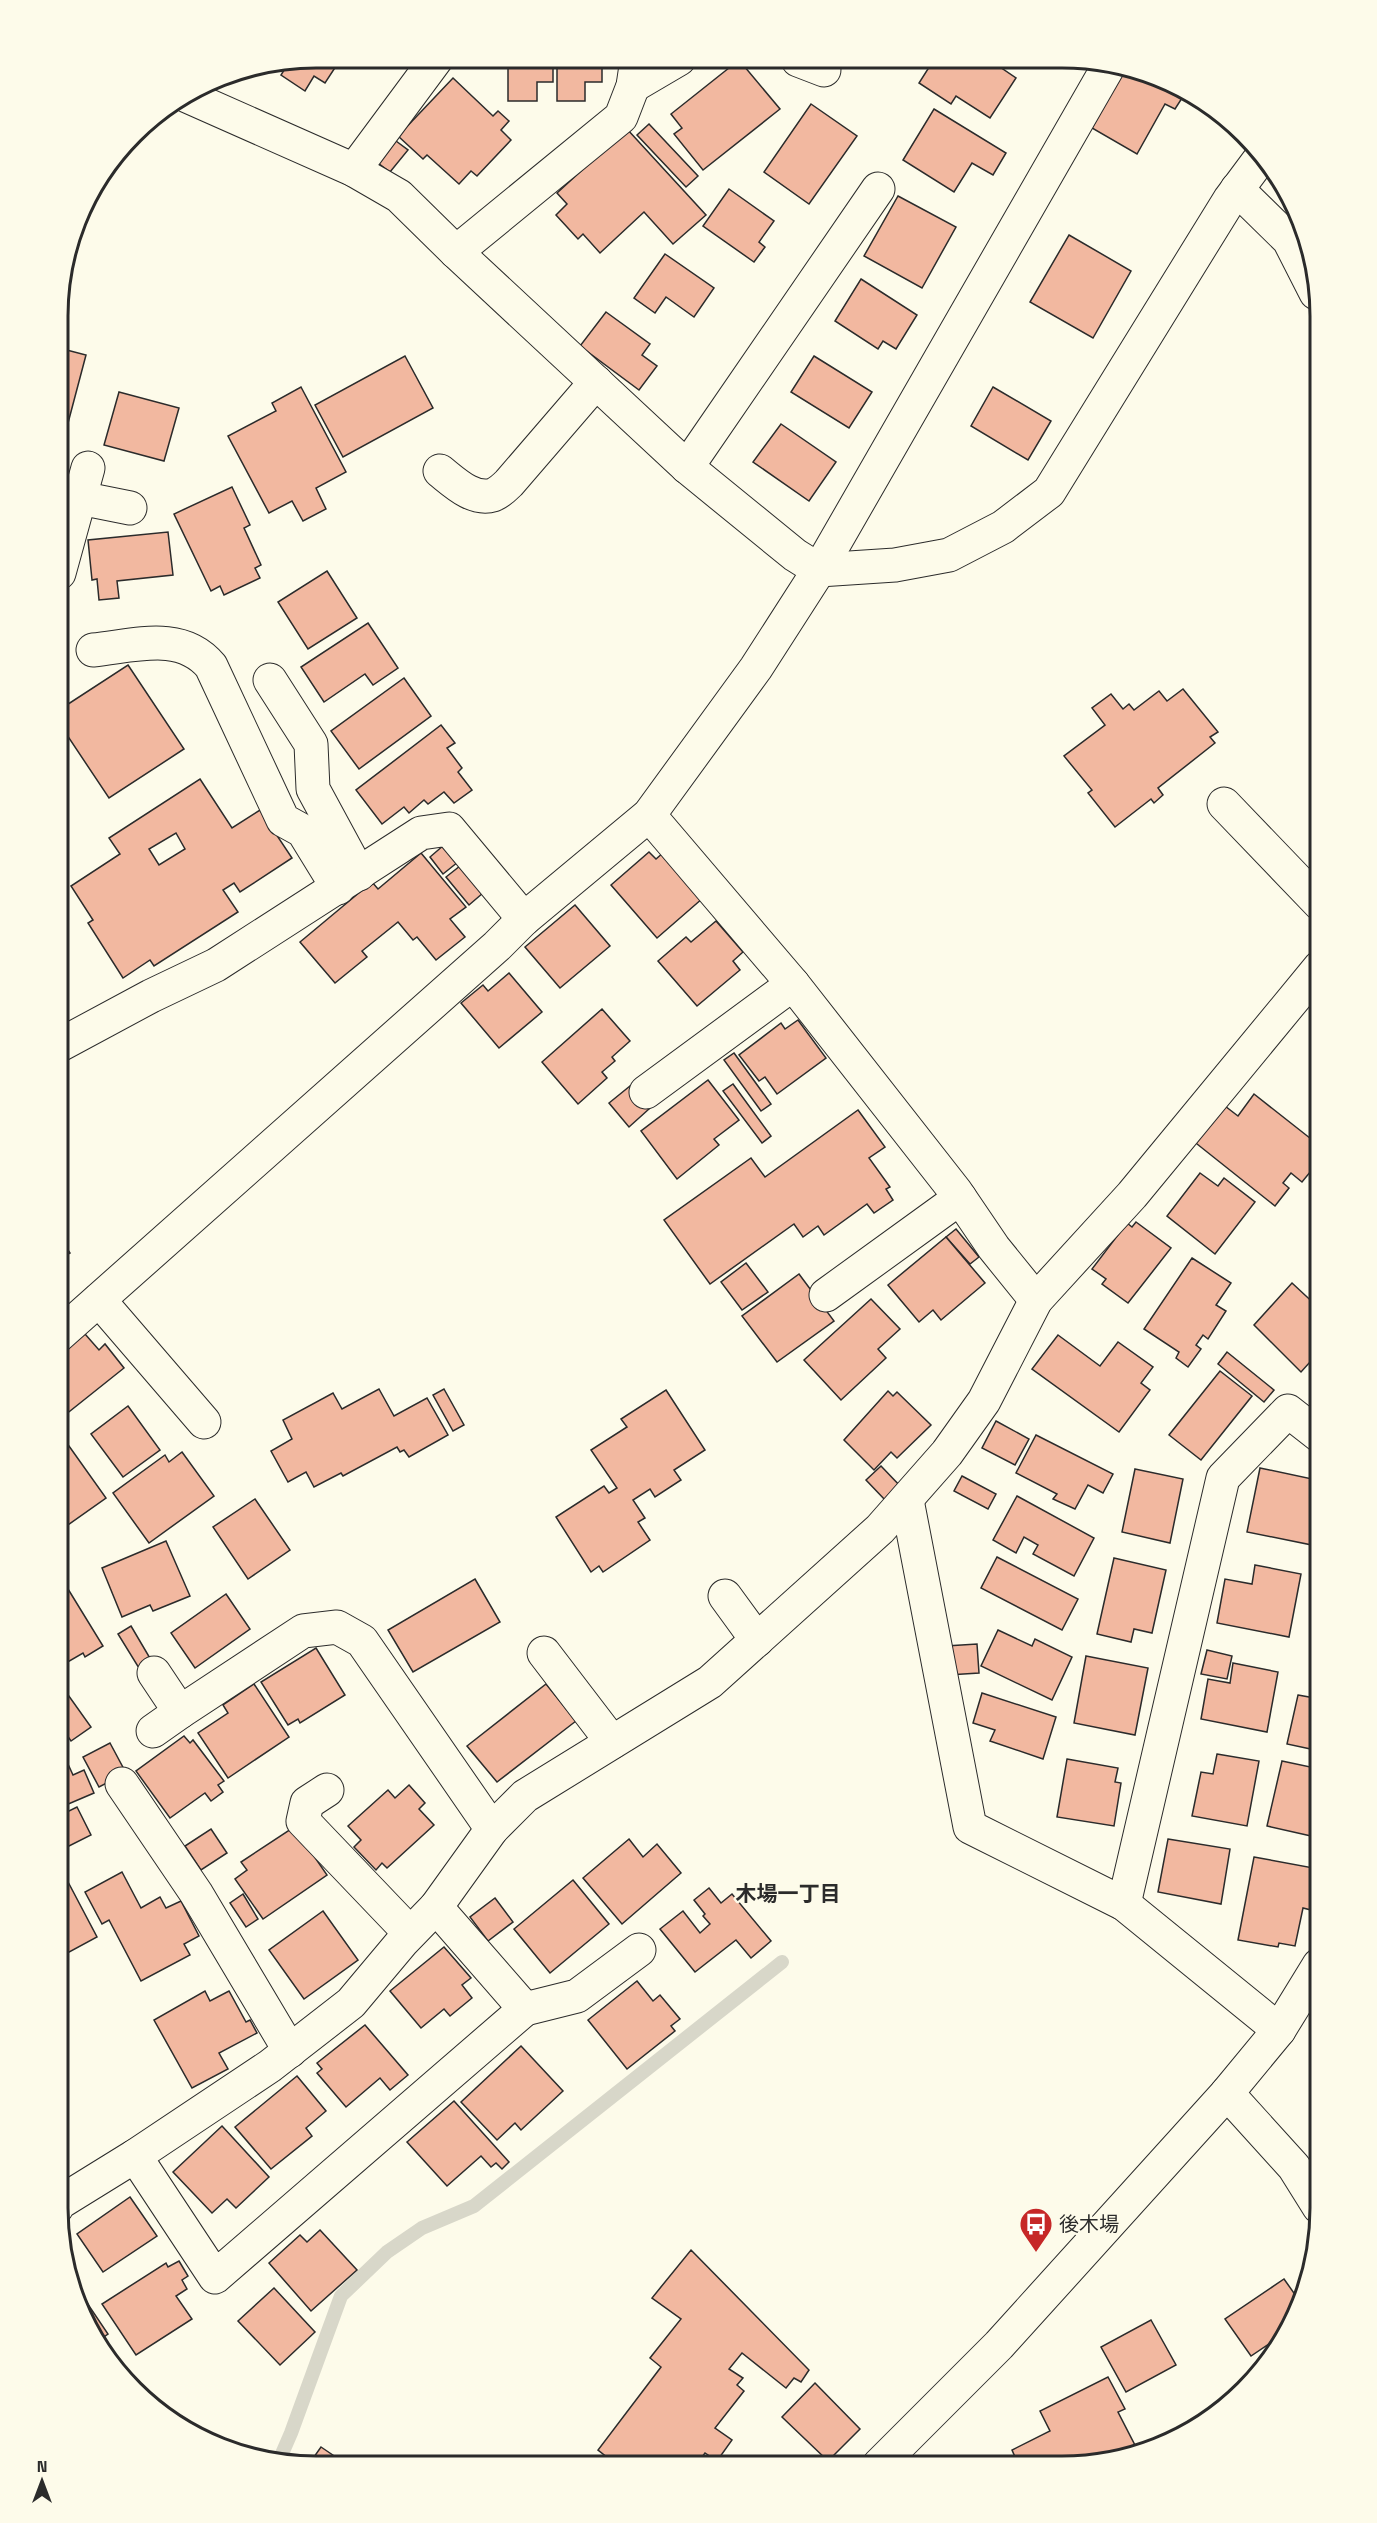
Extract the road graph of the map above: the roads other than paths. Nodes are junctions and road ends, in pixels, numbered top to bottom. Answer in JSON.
{"nodes":[{"id":1,"x":430,"y":68,"type":"edge"},
{"id":2,"x":651,"y":68,"type":"edge"},
{"id":3,"x":1106,"y":72,"type":"edge"},
{"id":4,"x":635,"y":73,"type":"edge"},
{"id":5,"x":195,"y":99,"type":"edge"},
{"id":6,"x":1257,"y":163,"type":"edge"},
{"id":7,"x":354,"y":170,"type":"junction"},
{"id":8,"x":878,"y":189,"type":"dead end"},
{"id":9,"x":1237,"y":189,"type":"junction"},
{"id":10,"x":456,"y":252,"type":"junction"},
{"id":11,"x":1306,"y":273,"type":"edge"},
{"id":12,"x":596,"y":382,"type":"junction"},
{"id":13,"x":687,"y":467,"type":"junction"},
{"id":14,"x":440,"y":471,"type":"dead end"},
{"id":15,"x":130,"y":508,"type":"dead end"},
{"id":16,"x":68,"y":541,"type":"edge"},
{"id":17,"x":819,"y":570,"type":"junction"},
{"id":18,"x":93,"y":650,"type":"dead end"},
{"id":19,"x":270,"y":680,"type":"dead end"},
{"id":20,"x":1224,"y":804,"type":"dead end"},
{"id":21,"x":649,"y":815,"type":"junction"},
{"id":22,"x":348,"y":881,"type":"junction"},
{"id":23,"x":1310,"y":894,"type":"edge"},
{"id":24,"x":524,"y":918,"type":"junction"},
{"id":25,"x":1310,"y":979,"type":"edge"},
{"id":26,"x":793,"y":984,"type":"junction"},
{"id":27,"x":68,"y":1041,"type":"edge"},
{"id":28,"x":646,"y":1092,"type":"dead end"},
{"id":29,"x":960,"y":1198,"type":"junction"},
{"id":30,"x":826,"y":1295,"type":"dead end"},
{"id":31,"x":99,"y":1300,"type":"junction"},
{"id":32,"x":1036,"y":1300,"type":"junction"},
{"id":33,"x":68,"y":1327,"type":"edge"},
{"id":34,"x":204,"y":1422,"type":"dead end"},
{"id":35,"x":1310,"y":1428,"type":"edge"},
{"id":36,"x":907,"y":1500,"type":"junction"},
{"id":37,"x":725,"y":1596,"type":"dead end"},
{"id":38,"x":757,"y":1640,"type":"junction"},
{"id":39,"x":544,"y":1653,"type":"dead end"},
{"id":40,"x":154,"y":1673,"type":"dead end"},
{"id":41,"x":180,"y":1712,"type":"junction"},
{"id":42,"x":153,"y":1731,"type":"dead end"},
{"id":43,"x":612,"y":1742,"type":"junction"},
{"id":44,"x":122,"y":1784,"type":"dead end"},
{"id":45,"x":327,"y":1790,"type":"dead end"},
{"id":46,"x":492,"y":1829,"type":"junction"},
{"id":47,"x":1124,"y":1904,"type":"junction"},
{"id":48,"x":436,"y":1907,"type":"junction"},
{"id":49,"x":410,"y":1933,"type":"junction"},
{"id":50,"x":639,"y":1950,"type":"dead end"},
{"id":51,"x":1310,"y":1981,"type":"edge"},
{"id":52,"x":525,"y":2009,"type":"junction"},
{"id":53,"x":1279,"y":2030,"type":"junction"},
{"id":54,"x":290,"y":2050,"type":"junction"},
{"id":55,"x":1227,"y":2093,"type":"junction"},
{"id":56,"x":135,"y":2156,"type":"junction"},
{"id":57,"x":1310,"y":2193,"type":"edge"},
{"id":58,"x":68,"y":2197,"type":"edge"},
{"id":59,"x":909,"y":2454,"type":"edge"}],
"edges":[{"from":1,"to":7,"type":"street"},
{"from":2,"to":4,"type":"street"},
{"from":3,"to":17,"type":"street"},
{"from":4,"to":10,"type":"street"},
{"from":5,"to":7,"type":"street"},
{"from":6,"to":9,"type":"street"},
{"from":7,"to":10,"type":"street"},
{"from":8,"to":13,"type":"street"},
{"from":9,"to":11,"type":"street"},
{"from":9,"to":17,"type":"street"},
{"from":10,"to":12,"type":"street"},
{"from":12,"to":13,"type":"street"},
{"from":12,"to":14,"type":"street"},
{"from":13,"to":17,"type":"street"},
{"from":15,"to":16,"type":"street"},
{"from":17,"to":21,"type":"street"},
{"from":18,"to":22,"type":"street"},
{"from":19,"to":22,"type":"street"},
{"from":20,"to":23,"type":"street"},
{"from":21,"to":24,"type":"street"},
{"from":21,"to":26,"type":"street"},
{"from":22,"to":24,"type":"street"},
{"from":22,"to":27,"type":"street"},
{"from":24,"to":31,"type":"street"},
{"from":25,"to":32,"type":"street"},
{"from":26,"to":28,"type":"street"},
{"from":26,"to":29,"type":"street"},
{"from":29,"to":30,"type":"street"},
{"from":29,"to":32,"type":"street"},
{"from":31,"to":33,"type":"street"},
{"from":31,"to":34,"type":"street"},
{"from":32,"to":36,"type":"street"},
{"from":35,"to":47,"type":"street"},
{"from":36,"to":38,"type":"street"},
{"from":36,"to":47,"type":"street"},
{"from":37,"to":38,"type":"street"},
{"from":38,"to":43,"type":"street"},
{"from":39,"to":43,"type":"street"},
{"from":40,"to":41,"type":"street"},
{"from":41,"to":42,"type":"street"},
{"from":41,"to":46,"type":"street"},
{"from":43,"to":46,"type":"street"},
{"from":44,"to":54,"type":"street"},
{"from":45,"to":49,"type":"street"},
{"from":46,"to":48,"type":"street"},
{"from":47,"to":53,"type":"street"},
{"from":48,"to":49,"type":"street"},
{"from":48,"to":52,"type":"street"},
{"from":49,"to":54,"type":"street"},
{"from":50,"to":52,"type":"street"},
{"from":51,"to":53,"type":"street"},
{"from":52,"to":56,"type":"street"},
{"from":53,"to":55,"type":"street"},
{"from":54,"to":56,"type":"street"},
{"from":55,"to":57,"type":"street"},
{"from":55,"to":59,"type":"street"},
{"from":56,"to":58,"type":"street"}]}
